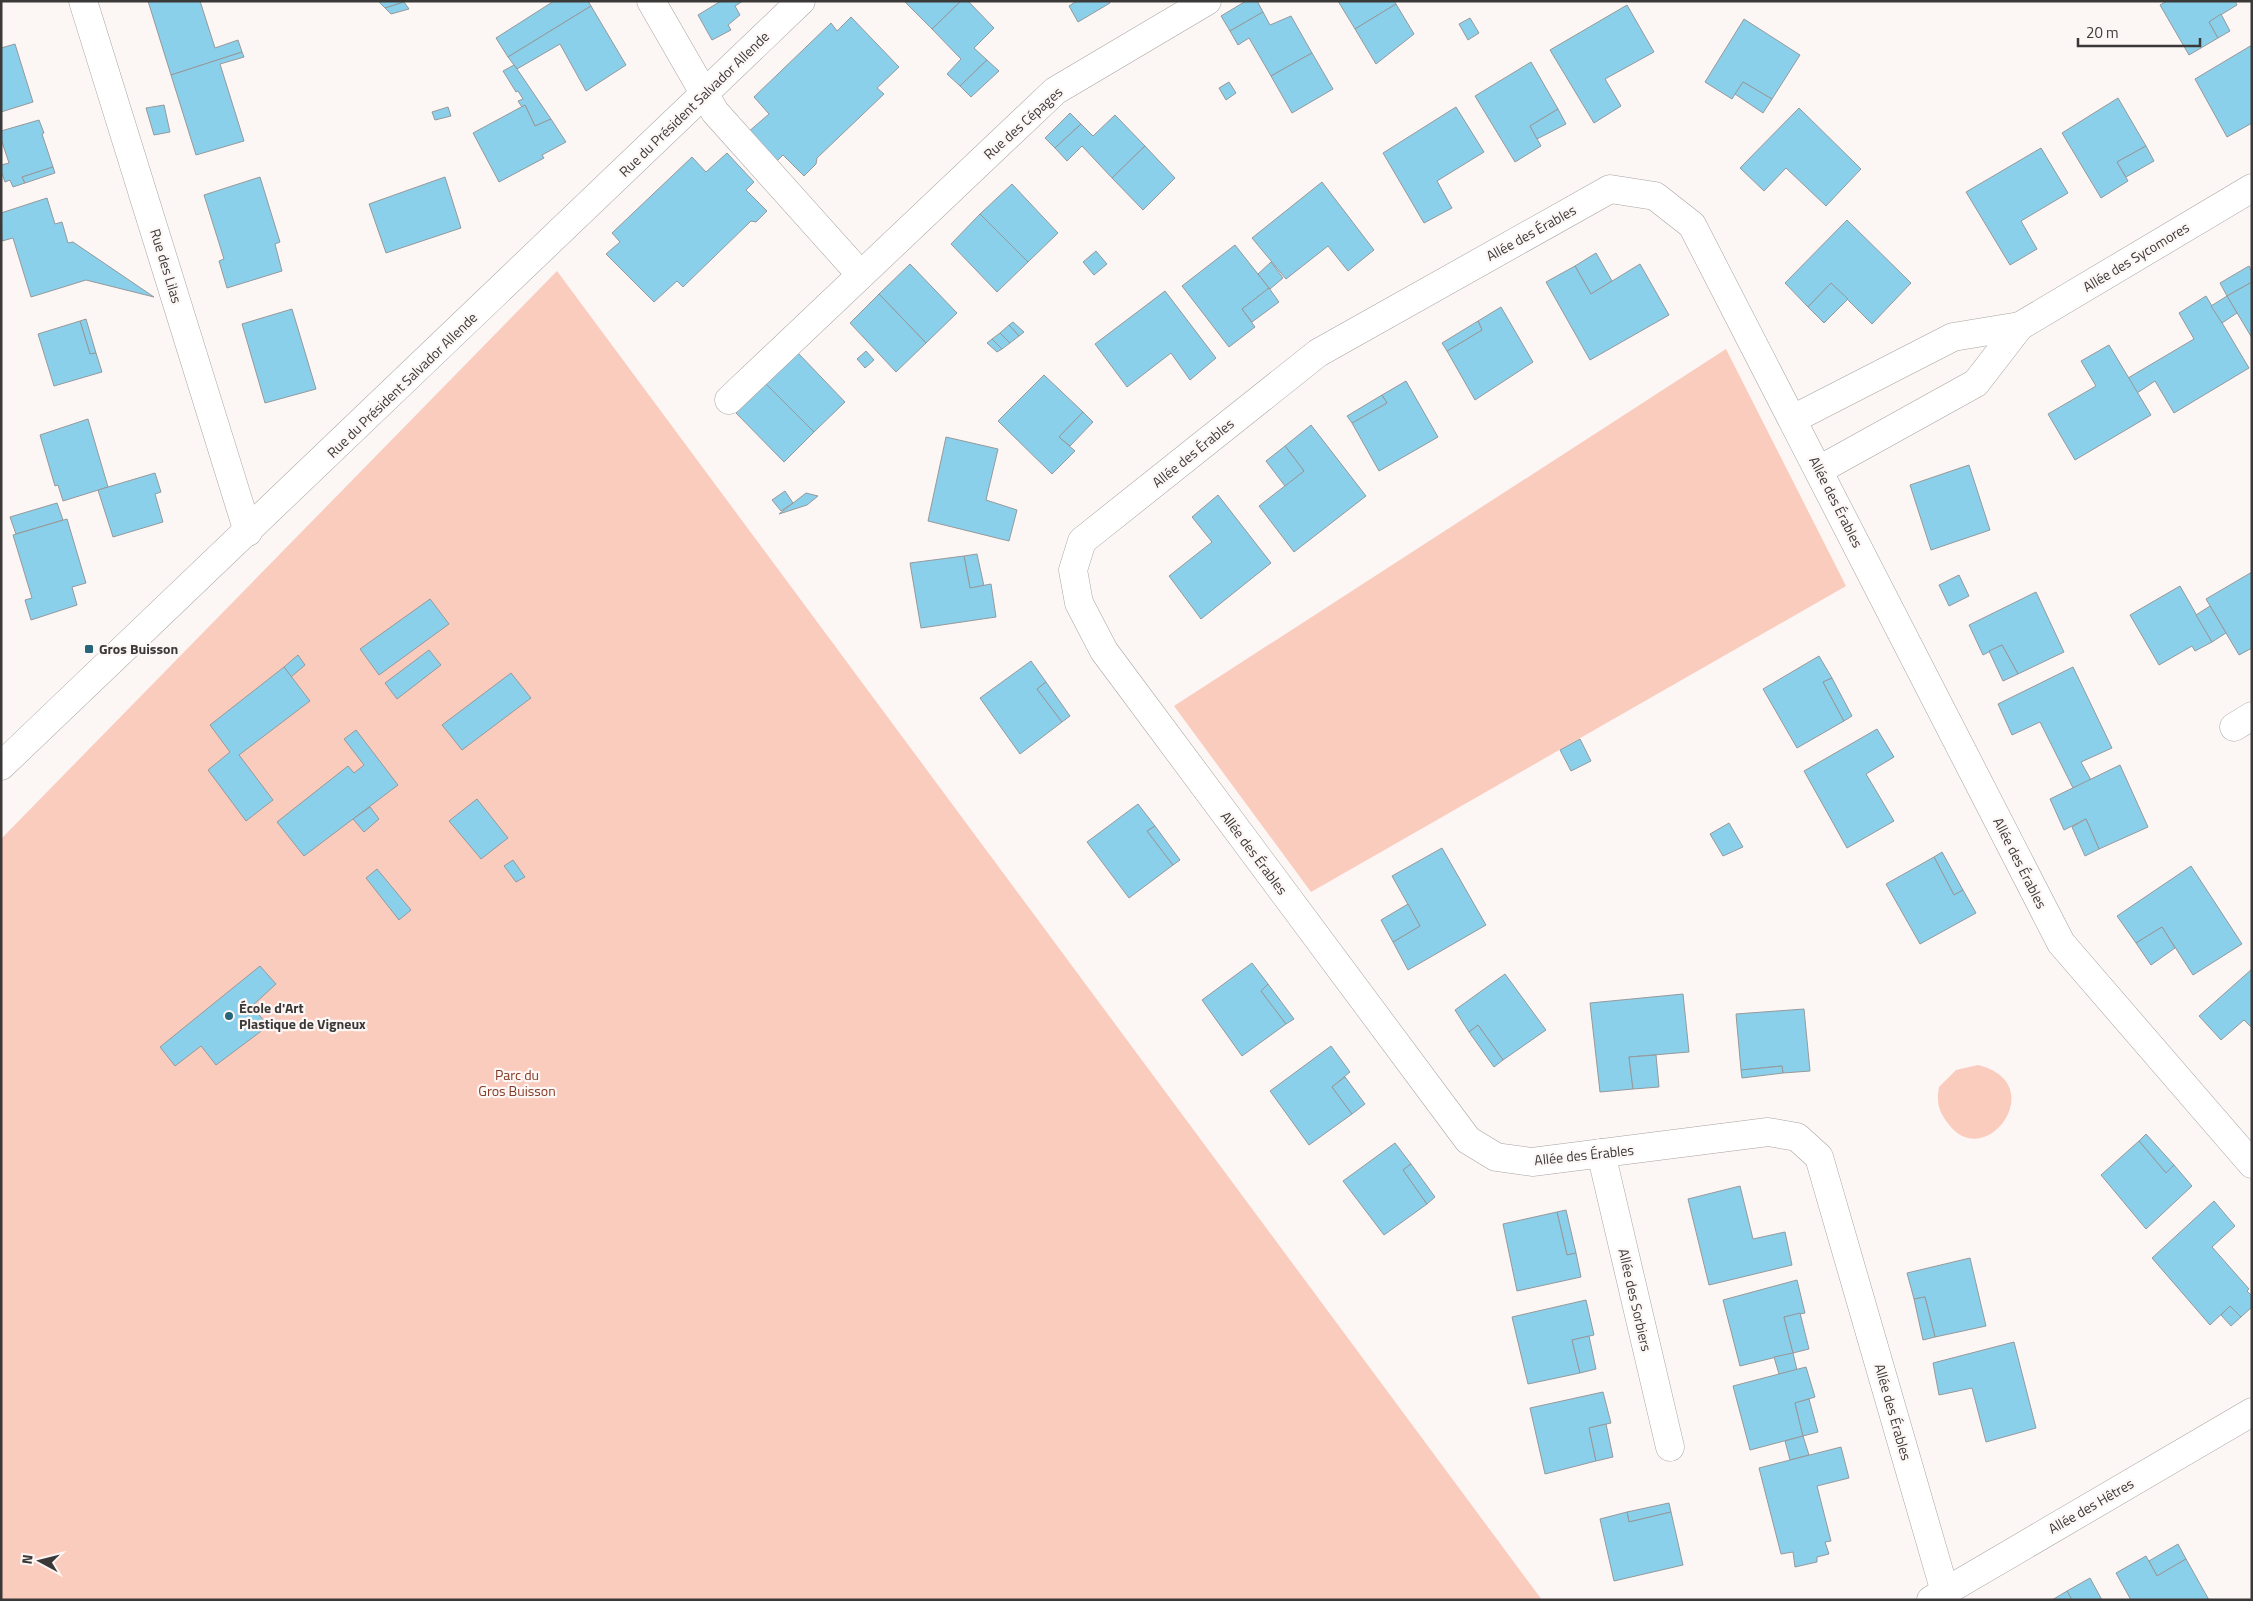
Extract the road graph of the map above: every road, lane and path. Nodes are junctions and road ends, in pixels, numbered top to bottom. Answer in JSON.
{"nodes":[{"id":1,"x":82,"y":1,"type":"edge"},
{"id":2,"x":652,"y":1,"type":"edge"},
{"id":3,"x":801,"y":1,"type":"edge"},
{"id":4,"x":1207,"y":1,"type":"edge"},
{"id":5,"x":706,"y":93,"type":"junction"},
{"id":6,"x":2252,"y":188,"type":"edge"},
{"id":7,"x":861,"y":275,"type":"junction"},
{"id":8,"x":2020,"y":326,"type":"junction"},
{"id":9,"x":729,"y":400,"type":"dead end"},
{"id":10,"x":1793,"y":418,"type":"junction"},
{"id":11,"x":1819,"y":470,"type":"junction"},
{"id":12,"x":248,"y":532,"type":"junction"},
{"id":13,"x":1,"y":766,"type":"edge"},
{"id":14,"x":1601,"y":1154,"type":"junction"},
{"id":15,"x":2252,"y":1164,"type":"edge"},
{"id":16,"x":2252,"y":1412,"type":"edge"},
{"id":17,"x":1670,"y":1447,"type":"dead end"},
{"id":18,"x":1938,"y":1596,"type":"edge"}],
"edges":[{"from":1,"to":12,"type":"street","name":"Rue des Lilas"},
{"from":2,"to":5,"type":"street"},
{"from":3,"to":5,"type":"street","name":"Rue du Président Salvador Allende"},
{"from":4,"to":7,"type":"street","name":"Rue des Cépages"},
{"from":5,"to":7,"type":"street"},
{"from":5,"to":12,"type":"street","name":"Rue du Président Salvador Allende"},
{"from":6,"to":8,"type":"street","name":"Allée des Sycomores"},
{"from":7,"to":9,"type":"street","name":"Rue des Cépages"},
{"from":8,"to":10,"type":"street","name":"Allée des Sycomores"},
{"from":8,"to":11,"type":"street","name":"Allée des Sycomores"},
{"from":10,"to":11,"type":"street","name":"Allée des Érables"},
{"from":10,"to":14,"type":"street","name":"Allée des Érables"},
{"from":11,"to":15,"type":"street","name":"Allée des Érables"},
{"from":12,"to":13,"type":"street","name":"Rue du Président Salvador Allende"},
{"from":14,"to":17,"type":"street","name":"Allée des Sorbiers"},
{"from":14,"to":18,"type":"street","name":"Allée des Érables"},
{"from":16,"to":18,"type":"street","name":"Allée des Hêtres"}]}
